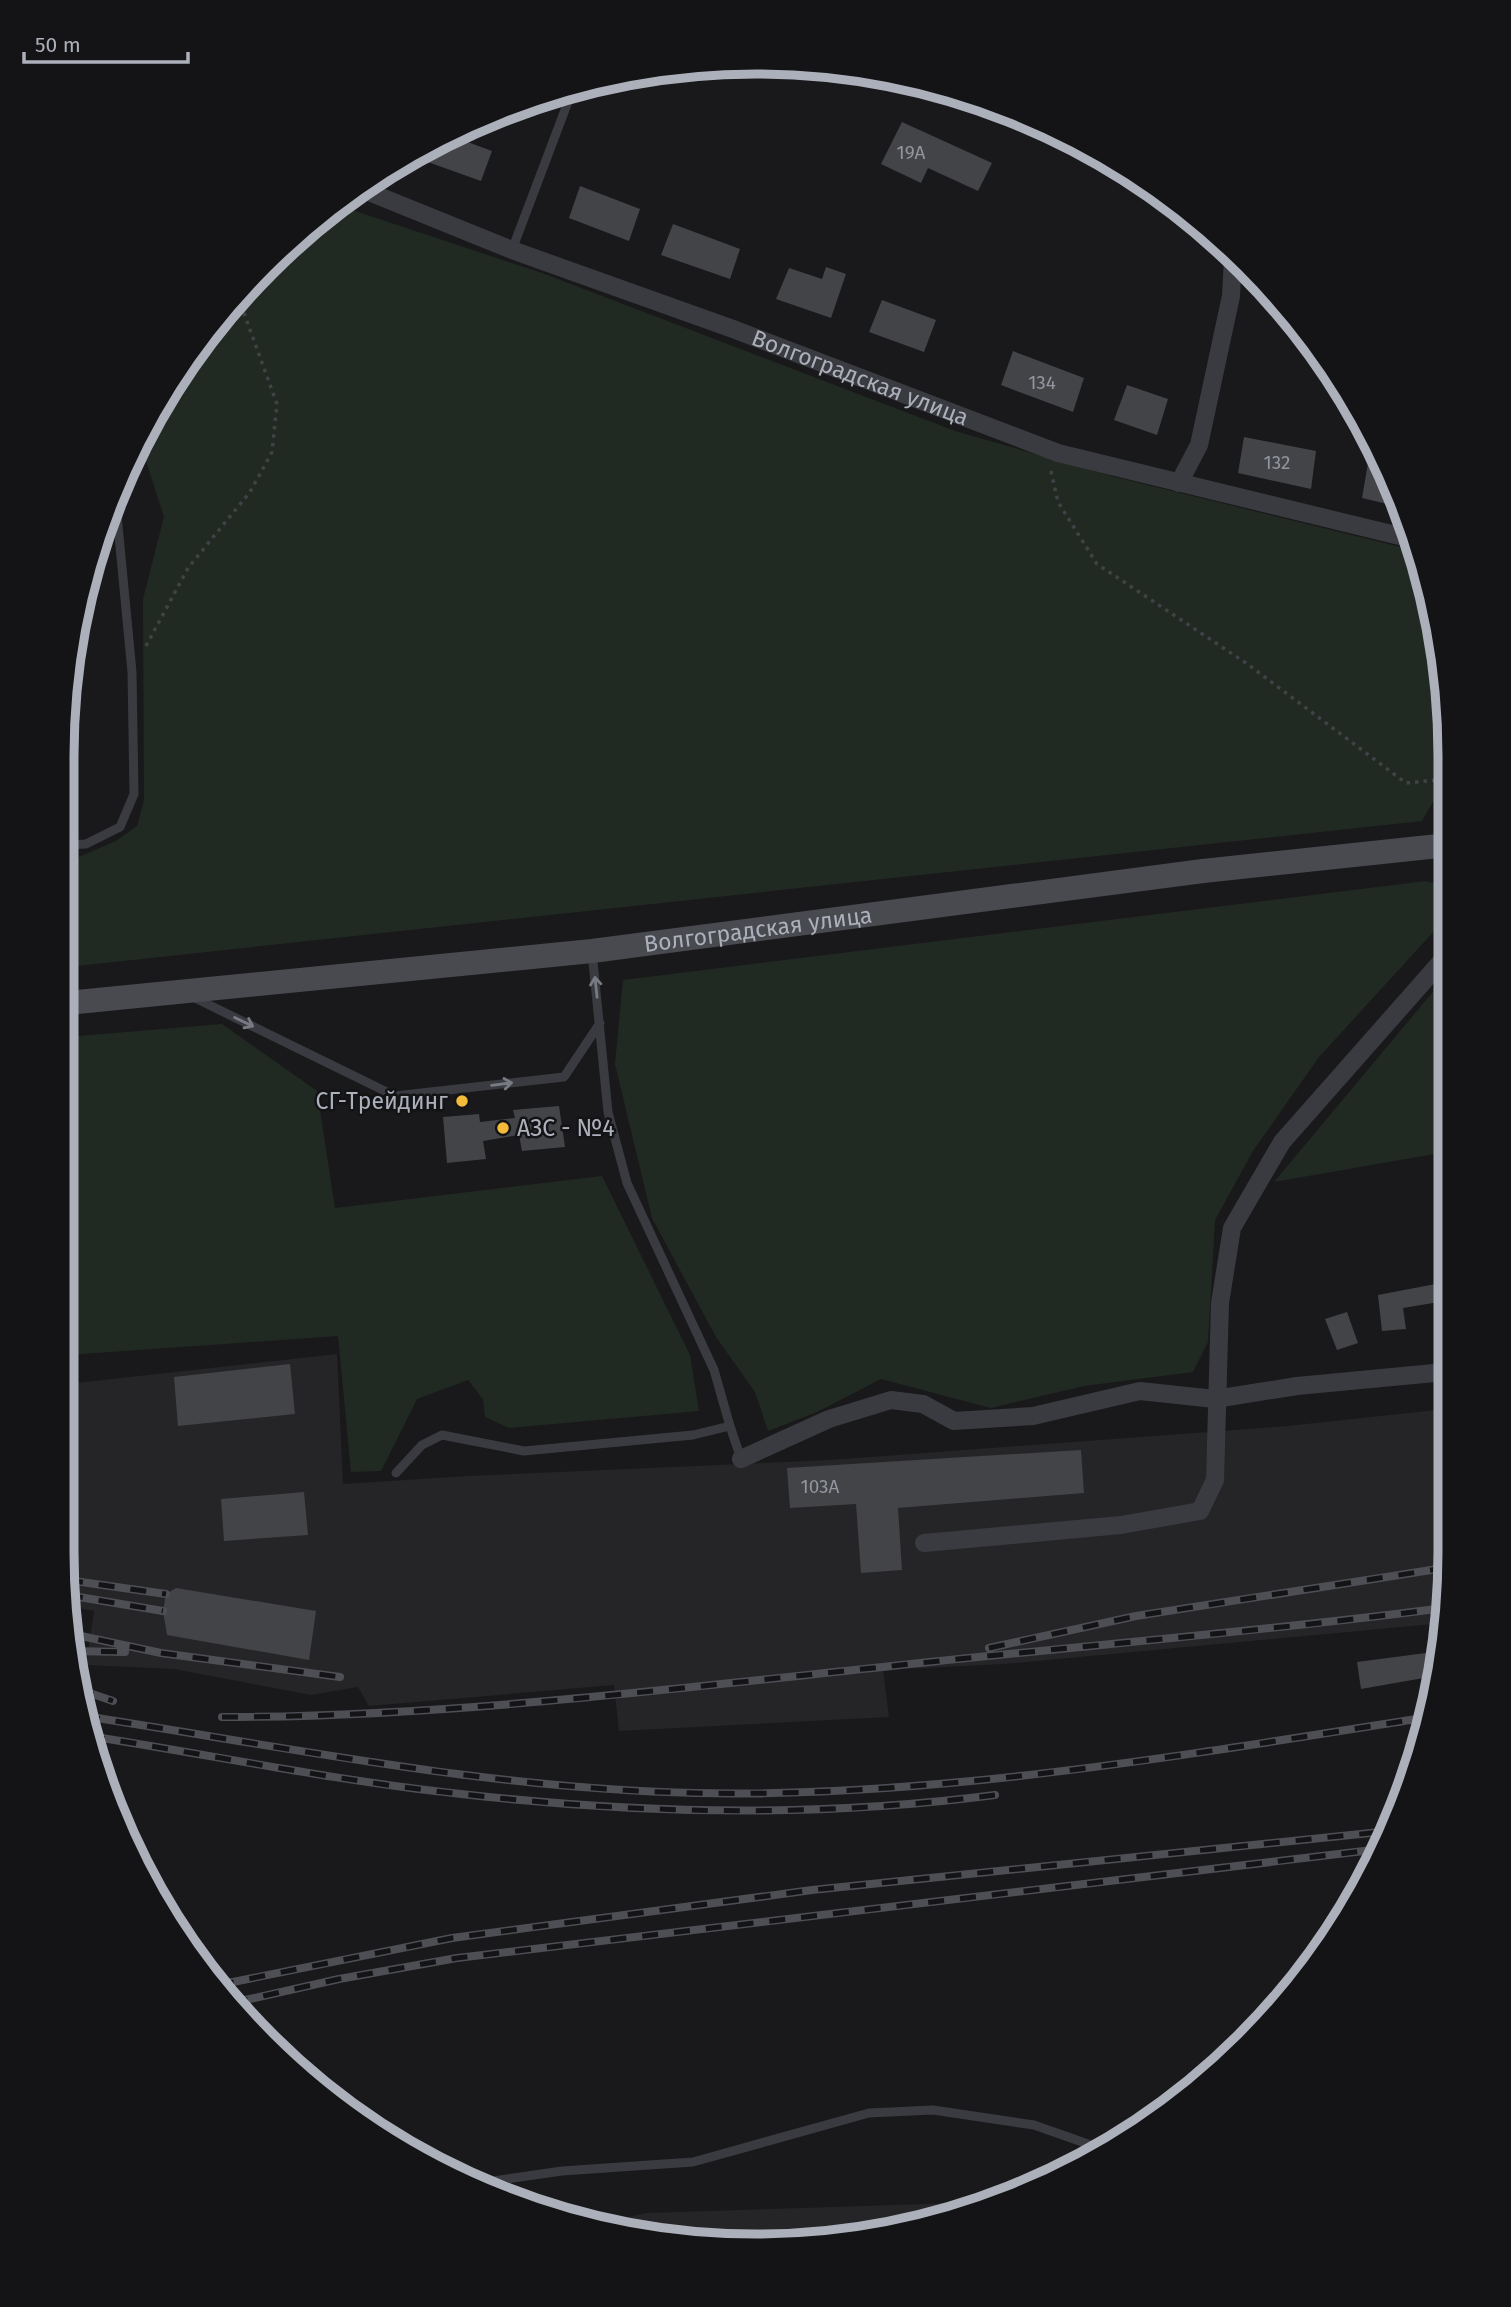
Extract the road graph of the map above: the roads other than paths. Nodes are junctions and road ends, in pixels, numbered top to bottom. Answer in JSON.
{"nodes":[{"id":1,"x":569,"y":100,"type":"edge"},
{"id":2,"x":370,"y":193,"type":"edge"},
{"id":3,"x":513,"y":250,"type":"junction"},
{"id":4,"x":1233,"y":268,"type":"edge"},
{"id":5,"x":1179,"y":483,"type":"junction"},
{"id":6,"x":118,"y":515,"type":"edge"},
{"id":7,"x":1401,"y":536,"type":"edge"},
{"id":8,"x":74,"y":845,"type":"edge"},
{"id":9,"x":1438,"y":846,"type":"edge"},
{"id":10,"x":592,"y":951,"type":"junction"},
{"id":11,"x":1438,"y":965,"type":"edge"},
{"id":12,"x":182,"y":991,"type":"junction"},
{"id":13,"x":74,"y":1002,"type":"edge"},
{"id":14,"x":600,"y":1023,"type":"junction"},
{"id":15,"x":1438,"y":1373,"type":"edge"},
{"id":16,"x":1215,"y":1399,"type":"junction"},
{"id":17,"x":730,"y":1426,"type":"junction"},
{"id":18,"x":741,"y":1459,"type":"joint"},
{"id":19,"x":396,"y":1473,"type":"dead end"},
{"id":20,"x":925,"y":1543,"type":"dead end"},
{"id":21,"x":1091,"y":2145,"type":"edge"},
{"id":22,"x":493,"y":2181,"type":"edge"}],
"edges":[{"from":1,"to":3,"type":"lane"},
{"from":2,"to":3,"type":"street","name":"Волгоградская улица"},
{"from":3,"to":5,"type":"street","name":"Волгоградская улица"},
{"from":4,"to":5,"type":"street"},
{"from":5,"to":7,"type":"street","name":"Волгоградская улица"},
{"from":6,"to":8,"type":"lane"},
{"from":9,"to":10,"type":"main road","name":"Волгоградская улица"},
{"from":10,"to":12,"type":"main road","name":"Волгоградская улица"},
{"from":14,"to":10,"type":"lane","one_way":true},
{"from":11,"to":16,"type":"street"},
{"from":12,"to":13,"type":"main road","name":"Волгоградская улица"},
{"from":12,"to":14,"type":"lane","one_way":true},
{"from":14,"to":17,"type":"lane"},
{"from":15,"to":16,"type":"street"},
{"from":16,"to":18,"type":"street"},
{"from":16,"to":20,"type":"street"},
{"from":17,"to":18,"type":"lane"},
{"from":17,"to":19,"type":"lane"},
{"from":21,"to":22,"type":"lane"}]}
